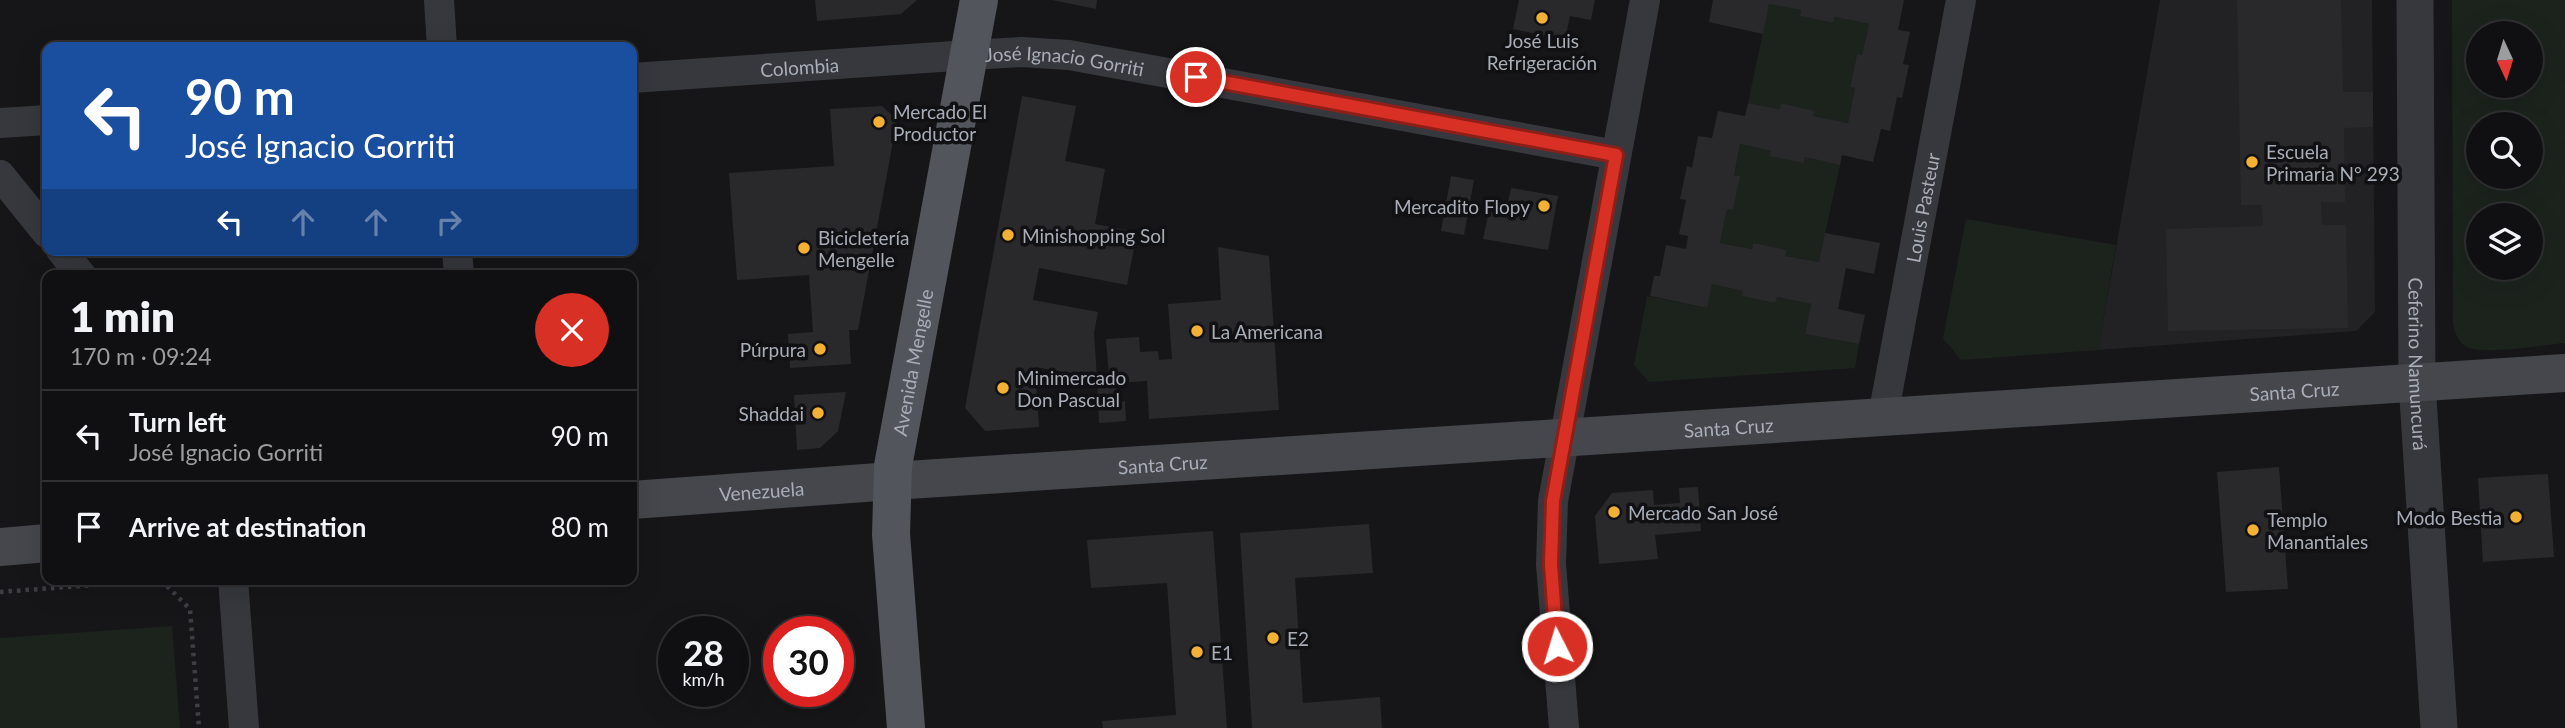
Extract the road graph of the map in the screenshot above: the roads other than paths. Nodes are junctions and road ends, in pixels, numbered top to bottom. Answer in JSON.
{"nodes":[{"id":1,"x":439,"y":0,"type":"edge"},
{"id":2,"x":979,"y":0,"type":"edge"},
{"id":3,"x":1645,"y":0,"type":"edge"},
{"id":4,"x":1961,"y":0,"type":"edge"},
{"id":5,"x":2415,"y":0,"type":"edge"},
{"id":6,"x":442,"y":42,"type":"edge"},
{"id":7,"x":969,"y":55,"type":"junction"},
{"id":8,"x":637,"y":78,"type":"edge"},
{"id":9,"x":42,"y":120,"type":"edge"},
{"id":10,"x":0,"y":123,"type":"edge"},
{"id":11,"x":1616,"y":155,"type":"junction"},
{"id":12,"x":0,"y":175,"type":"edge"},
{"id":13,"x":42,"y":227,"type":"edge"},
{"id":14,"x":66,"y":256,"type":"edge"},
{"id":15,"x":77,"y":270,"type":"edge"},
{"id":16,"x":2565,"y":373,"type":"edge"},
{"id":17,"x":2417,"y":382,"type":"junction"},
{"id":18,"x":1883,"y":416,"type":"junction"},
{"id":19,"x":1563,"y":438,"type":"junction"},
{"id":20,"x":892,"y":481,"type":"junction"},
{"id":21,"x":637,"y":500,"type":"edge"},
{"id":22,"x":42,"y":543,"type":"edge"},
{"id":23,"x":0,"y":547,"type":"edge"},
{"id":24,"x":233,"y":585,"type":"edge"},
{"id":25,"x":244,"y":728,"type":"edge"},
{"id":26,"x":906,"y":728,"type":"edge"},
{"id":27,"x":1564,"y":728,"type":"edge"},
{"id":28,"x":2439,"y":728,"type":"edge"}],
"edges":[{"from":1,"to":6,"type":"street"},
{"from":2,"to":7,"type":"main road","name":"Avenida Mengelle"},
{"from":3,"to":11,"type":"street"},
{"from":4,"to":18,"type":"street","name":"Louis Pasteur"},
{"from":5,"to":17,"type":"street","name":"Ceferino Namuncurá"},
{"from":7,"to":8,"type":"street","name":"Colombia"},
{"from":7,"to":11,"type":"street","name":"José Ignacio Gorriti"},
{"from":7,"to":20,"type":"main road","name":"Avenida Mengelle"},
{"from":9,"to":10,"type":"street"},
{"from":11,"to":19,"type":"street"},
{"from":12,"to":13,"type":"street"},
{"from":14,"to":15,"type":"street"},
{"from":16,"to":17,"type":"main road","name":"Santa Cruz"},
{"from":17,"to":18,"type":"main road","name":"Santa Cruz"},
{"from":17,"to":28,"type":"street","name":"Ceferino Namuncurá"},
{"from":18,"to":19,"type":"main road","name":"Santa Cruz"},
{"from":19,"to":20,"type":"main road","name":"Santa Cruz"},
{"from":19,"to":27,"type":"street"},
{"from":20,"to":21,"type":"main road","name":"Venezuela"},
{"from":20,"to":26,"type":"main road","name":"Avenida Mengelle"},
{"from":22,"to":23,"type":"main road"},
{"from":24,"to":25,"type":"street"}]}
